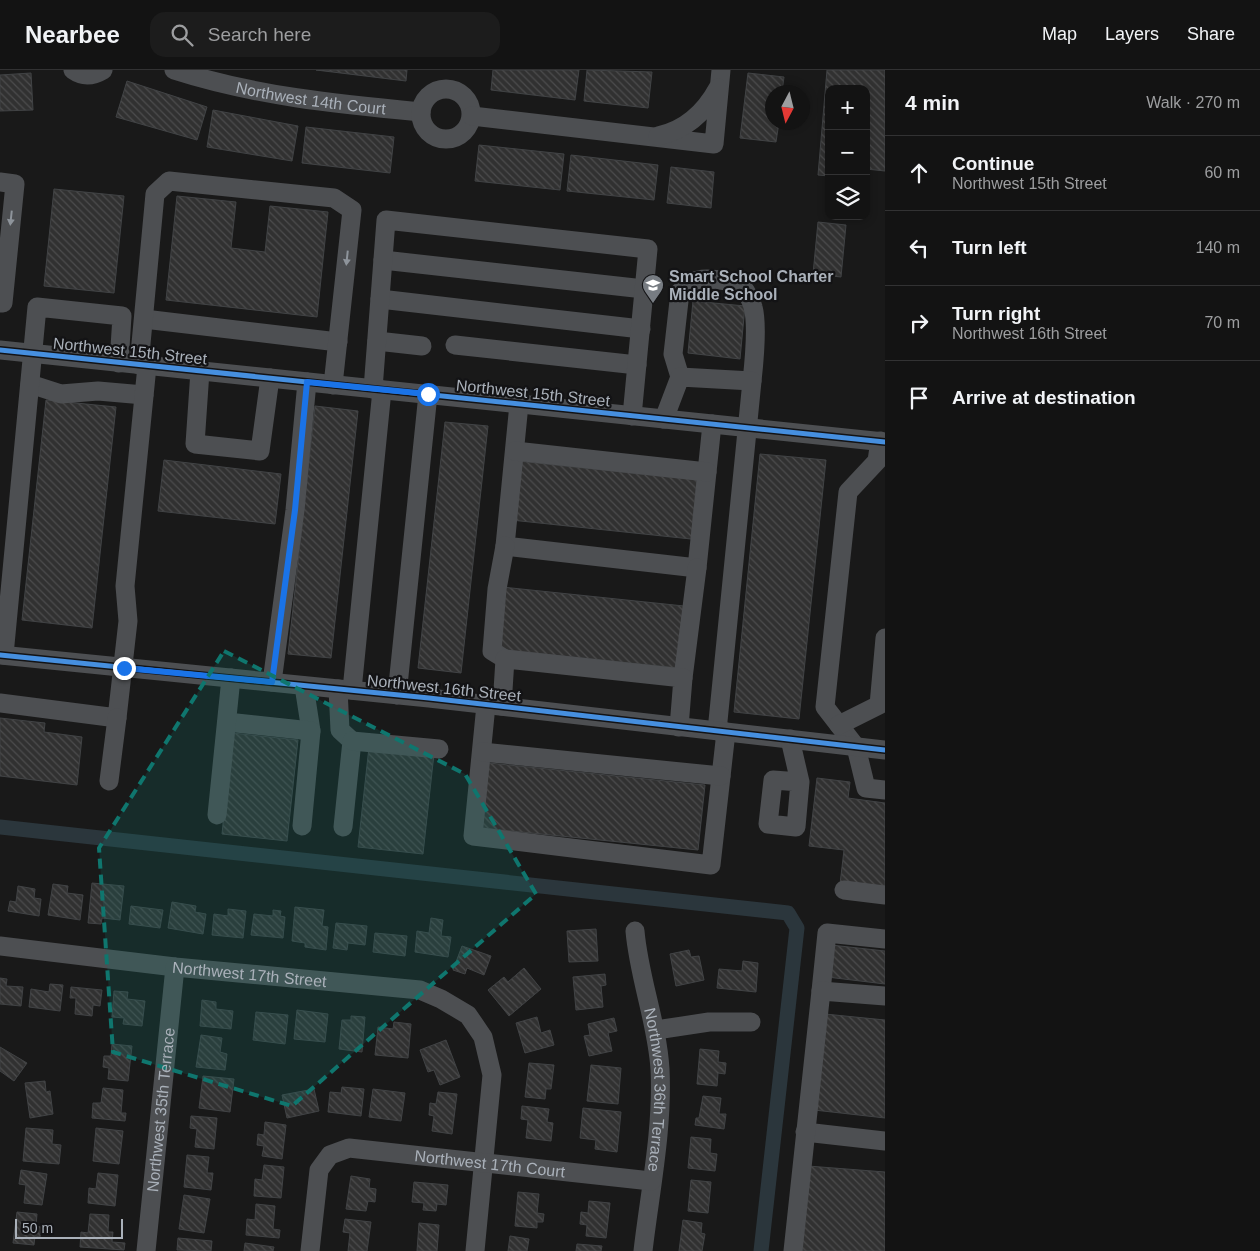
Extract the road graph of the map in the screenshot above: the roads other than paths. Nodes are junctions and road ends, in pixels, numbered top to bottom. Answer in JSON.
{"nodes":[{"id":1,"x":73,"y":70,"type":"edge"},
{"id":2,"x":104,"y":70,"type":"edge"},
{"id":3,"x":174,"y":70,"type":"edge"},
{"id":4,"x":720,"y":78,"type":"edge"},
{"id":5,"x":421,"y":112,"type":"junction"},
{"id":6,"x":472,"y":116,"type":"junction"},
{"id":7,"x":651,"y":138,"type":"junction"},
{"id":8,"x":0,"y":182,"type":"edge"},
{"id":9,"x":383,"y":260,"type":"junction"},
{"id":10,"x":644,"y":289,"type":"junction"},
{"id":11,"x":380,"y":299,"type":"junction"},
{"id":12,"x":0,"y":303,"type":"edge"},
{"id":13,"x":144,"y":319,"type":"junction"},
{"id":14,"x":641,"y":329,"type":"junction"},
{"id":15,"x":377,"y":341,"type":"junction"},
{"id":16,"x":338,"y":342,"type":"junction"},
{"id":17,"x":422,"y":346,"type":"dead end"},
{"id":18,"x":455,"y":346,"type":"dead end"},
{"id":19,"x":0,"y":350,"type":"edge"},
{"id":20,"x":32,"y":354,"type":"junction"},
{"id":21,"x":119,"y":363,"type":"junction"},
{"id":22,"x":143,"y":365,"type":"junction"},
{"id":23,"x":637,"y":365,"type":"junction"},
{"id":24,"x":200,"y":371,"type":"junction"},
{"id":25,"x":680,"y":377,"type":"junction"},
{"id":26,"x":270,"y":378,"type":"junction"},
{"id":27,"x":307,"y":382,"type":"junction"},
{"id":28,"x":752,"y":382,"type":"junction"},
{"id":29,"x":30,"y":384,"type":"junction"},
{"id":30,"x":333,"y":385,"type":"junction"},
{"id":31,"x":377,"y":389,"type":"junction"},
{"id":32,"x":428,"y":394,"type":"junction"},
{"id":33,"x":144,"y":395,"type":"junction"},
{"id":34,"x":519,"y":404,"type":"junction"},
{"id":35,"x":632,"y":416,"type":"junction"},
{"id":36,"x":664,"y":419,"type":"junction"},
{"id":37,"x":712,"y":424,"type":"junction"},
{"id":38,"x":749,"y":428,"type":"junction"},
{"id":39,"x":883,"y":441,"type":"edge"},
{"id":40,"x":514,"y":451,"type":"junction"},
{"id":41,"x":881,"y":467,"type":"edge"},
{"id":42,"x":707,"y":472,"type":"junction"},
{"id":43,"x":505,"y":546,"type":"junction"},
{"id":44,"x":697,"y":568,"type":"junction"},
{"id":45,"x":885,"y":638,"type":"edge"},
{"id":46,"x":2,"y":655,"type":"edge"},
{"id":47,"x":505,"y":659,"type":"junction"},
{"id":48,"x":124,"y":668,"type":"junction"},
{"id":49,"x":231,"y":678,"type":"junction"},
{"id":50,"x":683,"y":678,"type":"junction"},
{"id":51,"x":272,"y":682,"type":"junction"},
{"id":52,"x":304,"y":686,"type":"junction"},
{"id":53,"x":345,"y":690,"type":"junction"},
{"id":54,"x":397,"y":695,"type":"junction"},
{"id":55,"x":0,"y":703,"type":"edge"},
{"id":56,"x":494,"y":706,"type":"junction"},
{"id":57,"x":117,"y":718,"type":"junction"},
{"id":58,"x":227,"y":722,"type":"junction"},
{"id":59,"x":839,"y":725,"type":"junction"},
{"id":60,"x":679,"y":726,"type":"junction"},
{"id":61,"x":311,"y":731,"type":"junction"},
{"id":62,"x":721,"y":731,"type":"junction"},
{"id":63,"x":790,"y":739,"type":"junction"},
{"id":64,"x":352,"y":741,"type":"junction"},
{"id":65,"x":856,"y":747,"type":"junction"},
{"id":66,"x":439,"y":749,"type":"dead end"},
{"id":67,"x":885,"y":750,"type":"edge"},
{"id":68,"x":482,"y":752,"type":"junction"},
{"id":69,"x":720,"y":776,"type":"junction"},
{"id":70,"x":109,"y":781,"type":"dead end"},
{"id":71,"x":800,"y":782,"type":"dead end"},
{"id":72,"x":885,"y":790,"type":"edge"},
{"id":73,"x":217,"y":815,"type":"dead end"},
{"id":74,"x":302,"y":826,"type":"dead end"},
{"id":75,"x":343,"y":827,"type":"dead end"},
{"id":76,"x":844,"y":890,"type":"dead end"},
{"id":77,"x":885,"y":895,"type":"edge"},
{"id":78,"x":635,"y":931,"type":"dead end"},
{"id":79,"x":885,"y":939,"type":"edge"},
{"id":80,"x":0,"y":946,"type":"edge"},
{"id":81,"x":175,"y":967,"type":"junction"},
{"id":82,"x":821,"y":990,"type":"junction"},
{"id":83,"x":885,"y":996,"type":"edge"},
{"id":84,"x":751,"y":1022,"type":"dead end"},
{"id":85,"x":656,"y":1030,"type":"junction"},
{"id":86,"x":805,"y":1132,"type":"junction"},
{"id":87,"x":885,"y":1141,"type":"edge"},
{"id":88,"x":484,"y":1162,"type":"junction"},
{"id":89,"x":651,"y":1181,"type":"junction"},
{"id":90,"x":146,"y":1251,"type":"edge"},
{"id":91,"x":310,"y":1251,"type":"edge"},
{"id":92,"x":474,"y":1251,"type":"edge"},
{"id":93,"x":643,"y":1251,"type":"edge"},
{"id":94,"x":793,"y":1251,"type":"edge"}],
"edges":[{"from":1,"to":2,"type":"street"},
{"from":3,"to":5,"type":"street","name":"Northwest 14th Court"},
{"from":4,"to":7,"type":"street"},
{"from":4,"to":7,"type":"street"},
{"from":5,"to":6,"type":"street"},
{"from":5,"to":6,"type":"street"},
{"from":6,"to":7,"type":"street"},
{"from":8,"to":12,"type":"street","one_way":true},
{"from":9,"to":10,"type":"street"},
{"from":9,"to":10,"type":"street"},
{"from":9,"to":11,"type":"street"},
{"from":10,"to":14,"type":"street"},
{"from":11,"to":14,"type":"street"},
{"from":11,"to":15,"type":"street"},
{"from":13,"to":16,"type":"street"},
{"from":13,"to":16,"type":"street","one_way":true},
{"from":13,"to":22,"type":"street"},
{"from":14,"to":23,"type":"street"},
{"from":15,"to":17,"type":"street"},
{"from":15,"to":31,"type":"street"},
{"from":16,"to":30,"type":"street"},
{"from":18,"to":23,"type":"street"},
{"from":19,"to":20,"type":"street","name":"Northwest 15th Street"},
{"from":20,"to":21,"type":"street","name":"Northwest 15th Street"},
{"from":20,"to":21,"type":"street"},
{"from":20,"to":29,"type":"street"},
{"from":21,"to":22,"type":"street","name":"Northwest 15th Street"},
{"from":22,"to":24,"type":"street","name":"Northwest 15th Street"},
{"from":22,"to":33,"type":"street"},
{"from":23,"to":35,"type":"street"},
{"from":24,"to":26,"type":"street","name":"Northwest 15th Street"},
{"from":24,"to":26,"type":"street"},
{"from":25,"to":28,"type":"street"},
{"from":25,"to":28,"type":"street"},
{"from":25,"to":36,"type":"street"},
{"from":26,"to":27,"type":"street","name":"Northwest 15th Street"},
{"from":27,"to":30,"type":"street","name":"Northwest 15th Street"},
{"from":27,"to":51,"type":"street"},
{"from":28,"to":38,"type":"street"},
{"from":29,"to":33,"type":"street"},
{"from":29,"to":46,"type":"street"},
{"from":30,"to":31,"type":"street","name":"Northwest 15th Street"},
{"from":31,"to":32,"type":"street","name":"Northwest 15th Street"},
{"from":31,"to":53,"type":"street"},
{"from":32,"to":34,"type":"street","name":"Northwest 15th Street"},
{"from":32,"to":54,"type":"street"},
{"from":33,"to":48,"type":"street"},
{"from":34,"to":35,"type":"street","name":"Northwest 15th Street"},
{"from":34,"to":40,"type":"street"},
{"from":35,"to":36,"type":"street","name":"Northwest 15th Street"},
{"from":36,"to":37,"type":"street","name":"Northwest 15th Street"},
{"from":37,"to":38,"type":"street","name":"Northwest 15th Street"},
{"from":37,"to":42,"type":"street"},
{"from":38,"to":39,"type":"street","name":"Northwest 15th Street"},
{"from":38,"to":62,"type":"street"},
{"from":39,"to":41,"type":"street"},
{"from":40,"to":42,"type":"street"},
{"from":40,"to":43,"type":"street"},
{"from":41,"to":59,"type":"street"},
{"from":42,"to":44,"type":"street"},
{"from":43,"to":44,"type":"street"},
{"from":43,"to":47,"type":"street"},
{"from":44,"to":50,"type":"street"},
{"from":45,"to":59,"type":"street"},
{"from":46,"to":48,"type":"street","name":"Northwest 16th Street"},
{"from":47,"to":50,"type":"street"},
{"from":47,"to":56,"type":"street"},
{"from":48,"to":49,"type":"street","name":"Northwest 16th Street"},
{"from":48,"to":57,"type":"street"},
{"from":49,"to":51,"type":"street","name":"Northwest 16th Street"},
{"from":49,"to":58,"type":"street"},
{"from":50,"to":60,"type":"street"},
{"from":51,"to":52,"type":"street","name":"Northwest 16th Street"},
{"from":52,"to":53,"type":"street","name":"Northwest 16th Street"},
{"from":52,"to":61,"type":"street"},
{"from":53,"to":54,"type":"street","name":"Northwest 16th Street"},
{"from":53,"to":64,"type":"street"},
{"from":54,"to":56,"type":"street","name":"Northwest 16th Street"},
{"from":55,"to":57,"type":"street"},
{"from":56,"to":60,"type":"street","name":"Northwest 16th Street"},
{"from":56,"to":68,"type":"street"},
{"from":57,"to":70,"type":"street"},
{"from":58,"to":61,"type":"street"},
{"from":58,"to":73,"type":"street"},
{"from":59,"to":65,"type":"street"},
{"from":60,"to":62,"type":"street","name":"Northwest 16th Street"},
{"from":61,"to":74,"type":"street"},
{"from":62,"to":63,"type":"street","name":"Northwest 16th Street"},
{"from":62,"to":69,"type":"street"},
{"from":63,"to":65,"type":"street","name":"Northwest 16th Street"},
{"from":63,"to":71,"type":"street"},
{"from":64,"to":66,"type":"street"},
{"from":64,"to":75,"type":"street"},
{"from":65,"to":67,"type":"street","name":"Northwest 16th Street"},
{"from":65,"to":72,"type":"street"},
{"from":68,"to":69,"type":"street"},
{"from":68,"to":69,"type":"street"},
{"from":76,"to":77,"type":"street"},
{"from":78,"to":85,"type":"street","name":"Northwest 36th Terrace"},
{"from":79,"to":82,"type":"street"},
{"from":80,"to":81,"type":"street","name":"Northwest 17th Street"},
{"from":81,"to":88,"type":"street","name":"Northwest 17th Street"},
{"from":81,"to":90,"type":"street","name":"Northwest 35th Terrace"},
{"from":82,"to":83,"type":"street"},
{"from":82,"to":86,"type":"street"},
{"from":84,"to":85,"type":"street"},
{"from":85,"to":89,"type":"street","name":"Northwest 36th Terrace"},
{"from":86,"to":87,"type":"street"},
{"from":86,"to":94,"type":"street"},
{"from":88,"to":89,"type":"street","name":"Northwest 17th Court"},
{"from":88,"to":91,"type":"street","name":"Northwest 17th Court"},
{"from":88,"to":92,"type":"street"},
{"from":89,"to":93,"type":"street","name":"Northwest 36th Terrace"}]}
